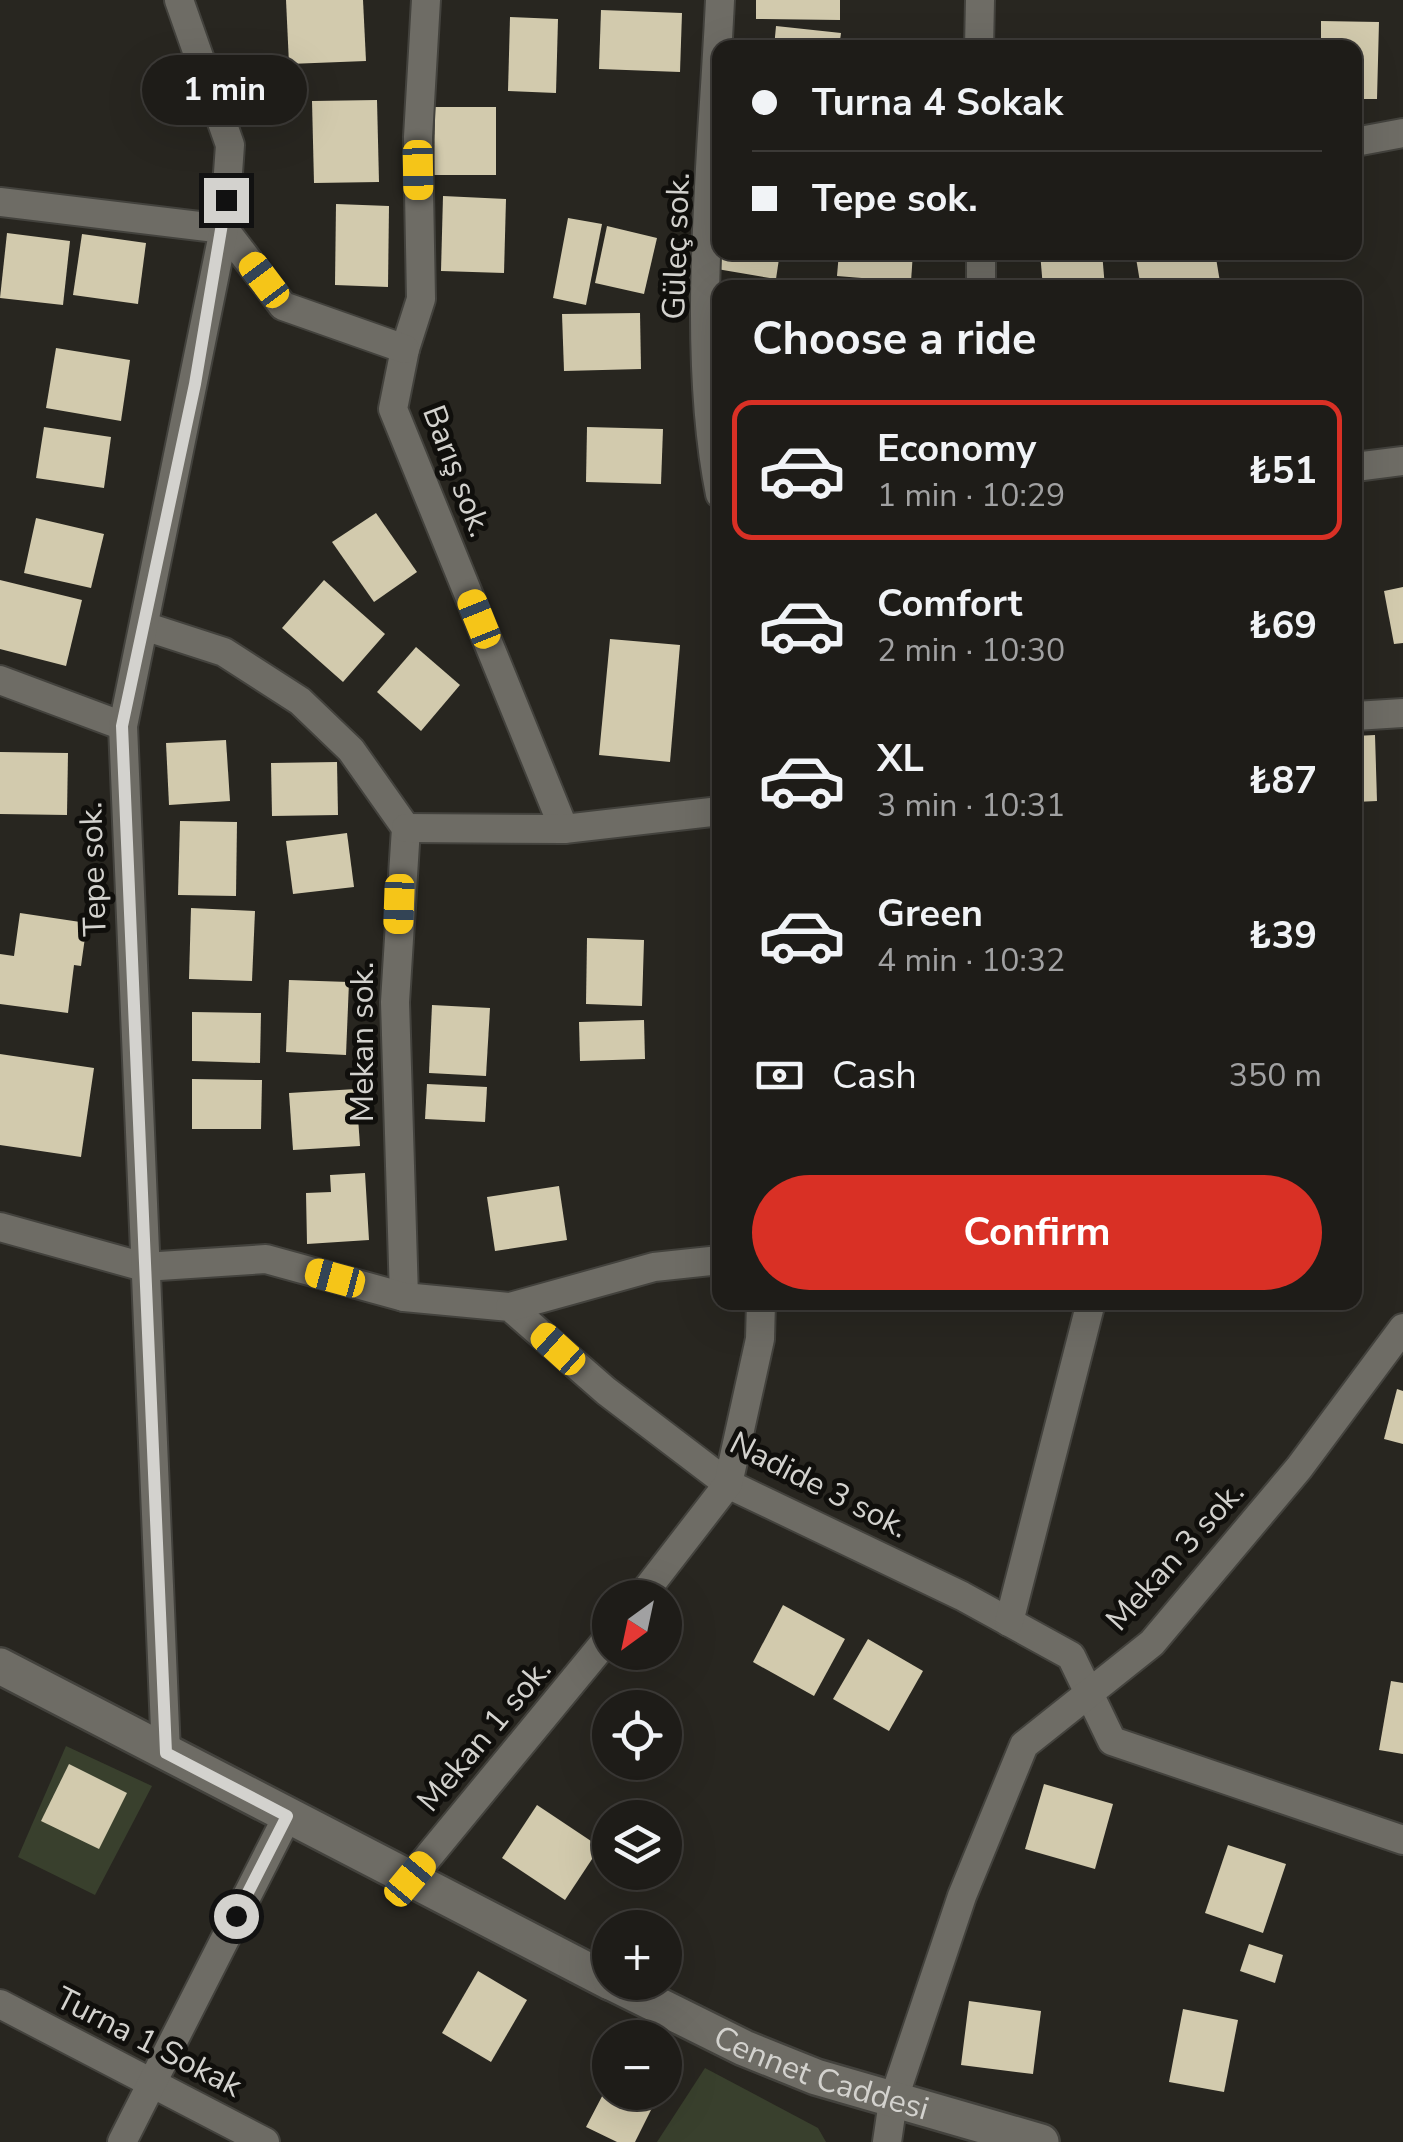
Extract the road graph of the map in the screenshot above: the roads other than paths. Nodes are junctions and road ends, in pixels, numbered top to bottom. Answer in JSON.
{"nodes":[{"id":1,"x":179,"y":0,"type":"edge"},
{"id":2,"x":426,"y":0,"type":"edge"},
{"id":3,"x":720,"y":0,"type":"edge"},
{"id":4,"x":980,"y":0,"type":"edge"},
{"id":5,"x":718,"y":40,"type":"edge"},
{"id":6,"x":979,"y":40,"type":"edge"},
{"id":7,"x":1403,"y":133,"type":"edge"},
{"id":8,"x":1362,"y":141,"type":"edge"},
{"id":9,"x":712,"y":180,"type":"edge"},
{"id":10,"x":0,"y":202,"type":"edge"},
{"id":11,"x":224,"y":229,"type":"junction"},
{"id":12,"x":404,"y":349,"type":"junction"},
{"id":13,"x":712,"y":454,"type":"edge"},
{"id":14,"x":1403,"y":461,"type":"edge"},
{"id":15,"x":1362,"y":466,"type":"edge"},
{"id":16,"x":144,"y":626,"type":"junction"},
{"id":17,"x":0,"y":680,"type":"edge"},
{"id":18,"x":1403,"y":713,"type":"edge"},
{"id":19,"x":1362,"y":716,"type":"edge"},
{"id":20,"x":122,"y":726,"type":"junction"},
{"id":21,"x":712,"y":812,"type":"edge"},
{"id":22,"x":406,"y":828,"type":"junction"},
{"id":23,"x":564,"y":829,"type":"junction"},
{"id":24,"x":0,"y":1228,"type":"edge"},
{"id":25,"x":712,"y":1261,"type":"edge"},
{"id":26,"x":144,"y":1268,"type":"junction"},
{"id":27,"x":404,"y":1296,"type":"junction"},
{"id":28,"x":510,"y":1306,"type":"junction"},
{"id":29,"x":762,"y":1310,"type":"edge"},
{"id":30,"x":1089,"y":1310,"type":"edge"},
{"id":31,"x":1403,"y":1328,"type":"edge"},
{"id":32,"x":728,"y":1484,"type":"junction"},
{"id":33,"x":654,"y":1580,"type":"edge"},
{"id":34,"x":1010,"y":1622,"type":"junction"},
{"id":35,"x":592,"y":1658,"type":"edge"},
{"id":36,"x":0,"y":1666,"type":"edge"},
{"id":37,"x":1088,"y":1691,"type":"junction"},
{"id":38,"x":166,"y":1753,"type":"junction"},
{"id":39,"x":287,"y":1816,"type":"junction"},
{"id":40,"x":1403,"y":1840,"type":"edge"},
{"id":41,"x":410,"y":1879,"type":"junction"},
{"id":42,"x":592,"y":1972,"type":"edge"},
{"id":43,"x":647,"y":2000,"type":"edge"},
{"id":44,"x":0,"y":2004,"type":"edge"},
{"id":45,"x":151,"y":2083,"type":"junction"},
{"id":46,"x":893,"y":2101,"type":"junction"},
{"id":47,"x":122,"y":2142,"type":"edge"},
{"id":48,"x":265,"y":2142,"type":"edge"},
{"id":49,"x":887,"y":2142,"type":"edge"},
{"id":50,"x":1041,"y":2142,"type":"edge"}],
"edges":[{"from":1,"to":11,"type":"street","name":"Tepe sok."},
{"from":2,"to":12,"type":"street","name":"Barış sok."},
{"from":3,"to":5,"type":"street","name":"Güleç sok."},
{"from":4,"to":6,"type":"street"},
{"from":7,"to":8,"type":"street"},
{"from":9,"to":13,"type":"street","name":"Güleç sok."},
{"from":10,"to":11,"type":"street"},
{"from":11,"to":12,"type":"street"},
{"from":11,"to":16,"type":"street","name":"Tepe sok."},
{"from":12,"to":23,"type":"street","name":"Barış sok."},
{"from":14,"to":15,"type":"street"},
{"from":16,"to":20,"type":"street","name":"Tepe sok."},
{"from":16,"to":22,"type":"street"},
{"from":17,"to":20,"type":"street"},
{"from":18,"to":19,"type":"street"},
{"from":20,"to":26,"type":"street","name":"Tepe sok."},
{"from":21,"to":23,"type":"street"},
{"from":22,"to":23,"type":"street"},
{"from":22,"to":27,"type":"street","name":"Mekan sok."},
{"from":24,"to":26,"type":"street"},
{"from":25,"to":28,"type":"street"},
{"from":26,"to":27,"type":"street"},
{"from":26,"to":38,"type":"street","name":"Tepe sok."},
{"from":27,"to":28,"type":"street"},
{"from":28,"to":32,"type":"street","name":"Nadide 3 sok."},
{"from":29,"to":32,"type":"street"},
{"from":30,"to":34,"type":"street"},
{"from":31,"to":37,"type":"street","name":"Mekan 3 sok."},
{"from":32,"to":33,"type":"street"},
{"from":32,"to":34,"type":"street","name":"Nadide 3 sok."},
{"from":34,"to":37,"type":"street","name":"Nadide 3 sok."},
{"from":35,"to":41,"type":"street","name":"Mekan 1 sok."},
{"from":36,"to":38,"type":"street","name":"Cennet Caddesi"},
{"from":37,"to":40,"type":"street","name":"Nadide 3 sok."},
{"from":37,"to":46,"type":"street","name":"Mekan 3 sok."},
{"from":38,"to":39,"type":"street","name":"Cennet Caddesi"},
{"from":39,"to":41,"type":"street","name":"Cennet Caddesi"},
{"from":39,"to":45,"type":"street"},
{"from":41,"to":42,"type":"street","name":"Cennet Caddesi"},
{"from":43,"to":46,"type":"street","name":"Cennet Caddesi"},
{"from":44,"to":45,"type":"street","name":"Turna 1 Sokak"},
{"from":45,"to":47,"type":"street"},
{"from":45,"to":48,"type":"street","name":"Turna 1 Sokak"},
{"from":46,"to":49,"type":"street","name":"Mekan 3 sok."},
{"from":46,"to":50,"type":"street","name":"Cennet Caddesi"}]}
